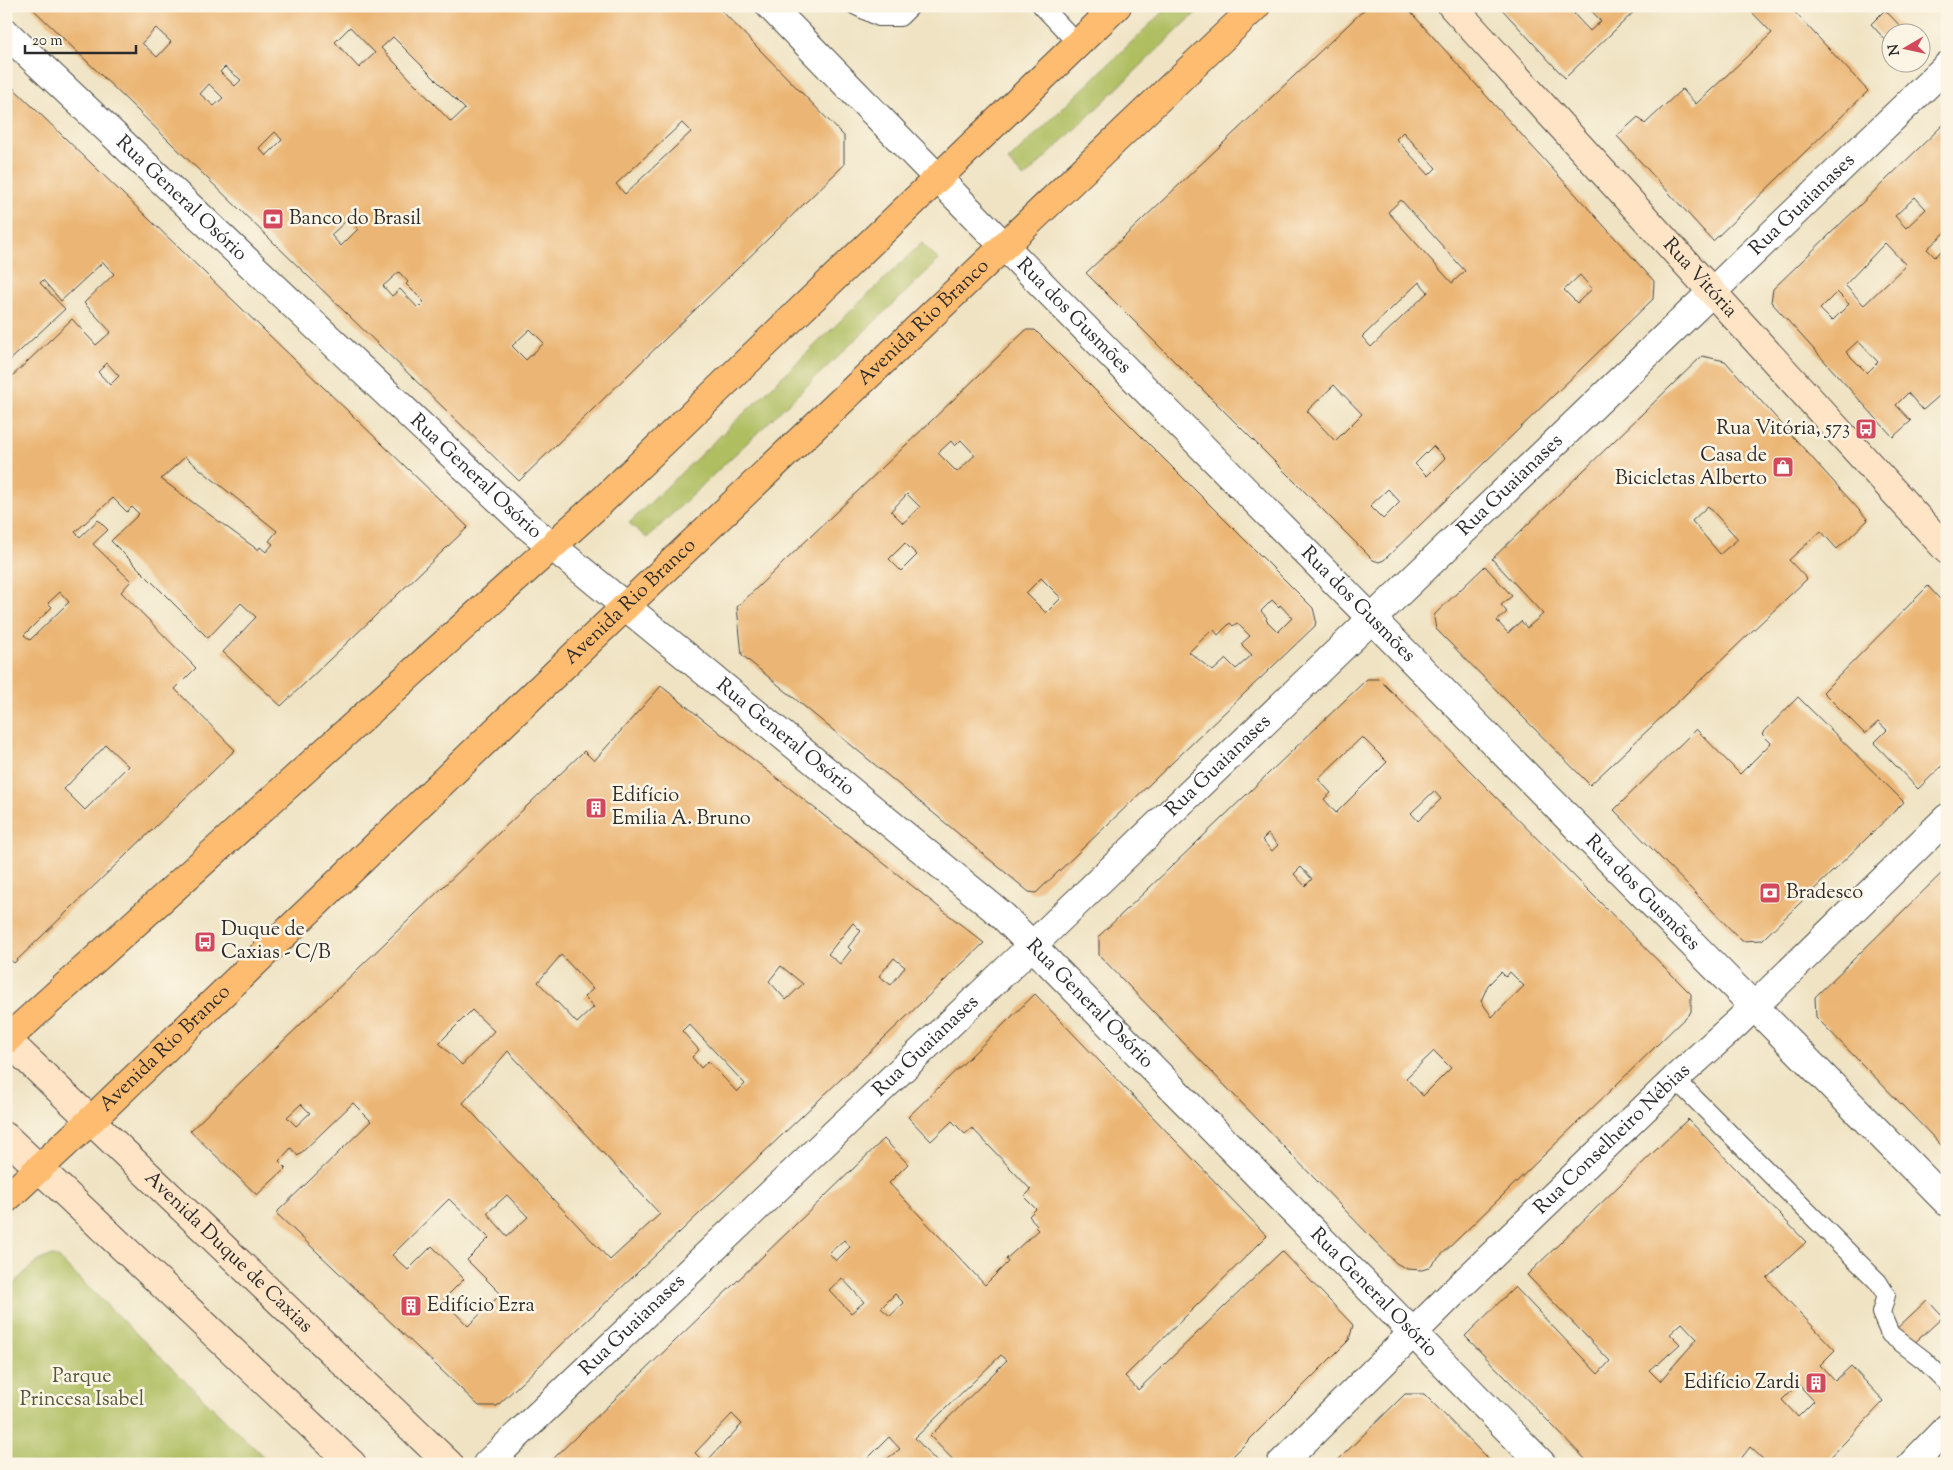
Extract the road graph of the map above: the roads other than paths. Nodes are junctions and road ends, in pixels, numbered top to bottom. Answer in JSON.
{"nodes":[{"id":1,"x":770,"y":6,"type":"edge"},
{"id":2,"x":856,"y":6,"type":"edge"},
{"id":3,"x":911,"y":6,"type":"edge"},
{"id":4,"x":1042,"y":6,"type":"edge"},
{"id":5,"x":1117,"y":6,"type":"edge"},
{"id":6,"x":1256,"y":6,"type":"edge"},
{"id":7,"x":1452,"y":6,"type":"edge"},
{"id":8,"x":6,"y":34,"type":"edge"},
{"id":9,"x":1078,"y":44,"type":"junction"},
{"id":10,"x":1947,"y":66,"type":"edge"},
{"id":11,"x":938,"y":179,"type":"junction"},
{"id":12,"x":1004,"y":246,"type":"junction"},
{"id":13,"x":1712,"y":291,"type":"junction"},
{"id":14,"x":553,"y":545,"type":"junction"},
{"id":15,"x":1947,"y":550,"type":"edge"},
{"id":16,"x":627,"y":606,"type":"junction"},
{"id":17,"x":1371,"y":618,"type":"junction"},
{"id":18,"x":1947,"y":818,"type":"edge"},
{"id":19,"x":1032,"y":945,"type":"junction"},
{"id":20,"x":1755,"y":1006,"type":"junction"},
{"id":21,"x":6,"y":1040,"type":"edge"},
{"id":22,"x":1675,"y":1079,"type":"junction"},
{"id":23,"x":90,"y":1121,"type":"junction"},
{"id":24,"x":6,"y":1137,"type":"edge"},
{"id":25,"x":40,"y":1169,"type":"junction"},
{"id":26,"x":6,"y":1199,"type":"edge"},
{"id":27,"x":1947,"y":1202,"type":"edge"},
{"id":28,"x":1414,"y":1333,"type":"junction"},
{"id":29,"x":1947,"y":1382,"type":"edge"},
{"id":30,"x":1947,"y":1428,"type":"edge"},
{"id":31,"x":352,"y":1464,"type":"edge"},
{"id":32,"x":449,"y":1464,"type":"edge"},
{"id":33,"x":487,"y":1464,"type":"edge"},
{"id":34,"x":1281,"y":1464,"type":"edge"},
{"id":35,"x":1542,"y":1464,"type":"edge"},
{"id":36,"x":1912,"y":1464,"type":"edge"}],
"edges":[{"from":1,"to":11,"type":"street","name":"Rua dos Gusmões"},
{"from":2,"to":3,"type":"lane"},
{"from":4,"to":9,"type":"lane"},
{"from":5,"to":9,"type":"main road"},
{"from":6,"to":12,"type":"main road","name":"Avenida Rio Branco"},
{"from":7,"to":13,"type":"main road","name":"Rua Vitória"},
{"from":8,"to":14,"type":"street","name":"Rua General Osório"},
{"from":9,"to":11,"type":"main road"},
{"from":10,"to":13,"type":"street","name":"Rua Guaianases"},
{"from":11,"to":12,"type":"street","name":"Rua dos Gusmões"},
{"from":11,"to":14,"type":"main road"},
{"from":12,"to":16,"type":"main road","name":"Avenida Rio Branco"},
{"from":12,"to":17,"type":"street","name":"Rua dos Gusmões"},
{"from":13,"to":15,"type":"main road","name":"Rua Vitória"},
{"from":13,"to":17,"type":"street","name":"Rua Guaianases"},
{"from":14,"to":16,"type":"street","name":"Rua General Osório"},
{"from":14,"to":21,"type":"main road"},
{"from":16,"to":19,"type":"street","name":"Rua General Osório"},
{"from":16,"to":23,"type":"main road","name":"Avenida Rio Branco"},
{"from":17,"to":19,"type":"street","name":"Rua Guaianases"},
{"from":17,"to":20,"type":"street","name":"Rua dos Gusmões"},
{"from":18,"to":20,"type":"street","name":"Rua Conselheiro Nébias"},
{"from":19,"to":28,"type":"street","name":"Rua General Osório"},
{"from":19,"to":33,"type":"street","name":"Rua Guaianases"},
{"from":20,"to":22,"type":"street","name":"Rua Conselheiro Nébias"},
{"from":20,"to":27,"type":"street","name":"Rua dos Gusmões"},
{"from":21,"to":23,"type":"main road","name":"Avenida Duque de Caxias"},
{"from":22,"to":28,"type":"street","name":"Rua Conselheiro Nébias"},
{"from":22,"to":29,"type":"lane"},
{"from":23,"to":25,"type":"main road","name":"Avenida Rio Branco"},
{"from":23,"to":32,"type":"main road","name":"Avenida Duque de Caxias"},
{"from":24,"to":25,"type":"main road"},
{"from":25,"to":26,"type":"main road","name":"Avenida Rio Branco"},
{"from":25,"to":31,"type":"main road"},
{"from":28,"to":34,"type":"street","name":"Rua Conselheiro Nébias"},
{"from":28,"to":35,"type":"street","name":"Rua General Osório"},
{"from":30,"to":36,"type":"street"}]}
